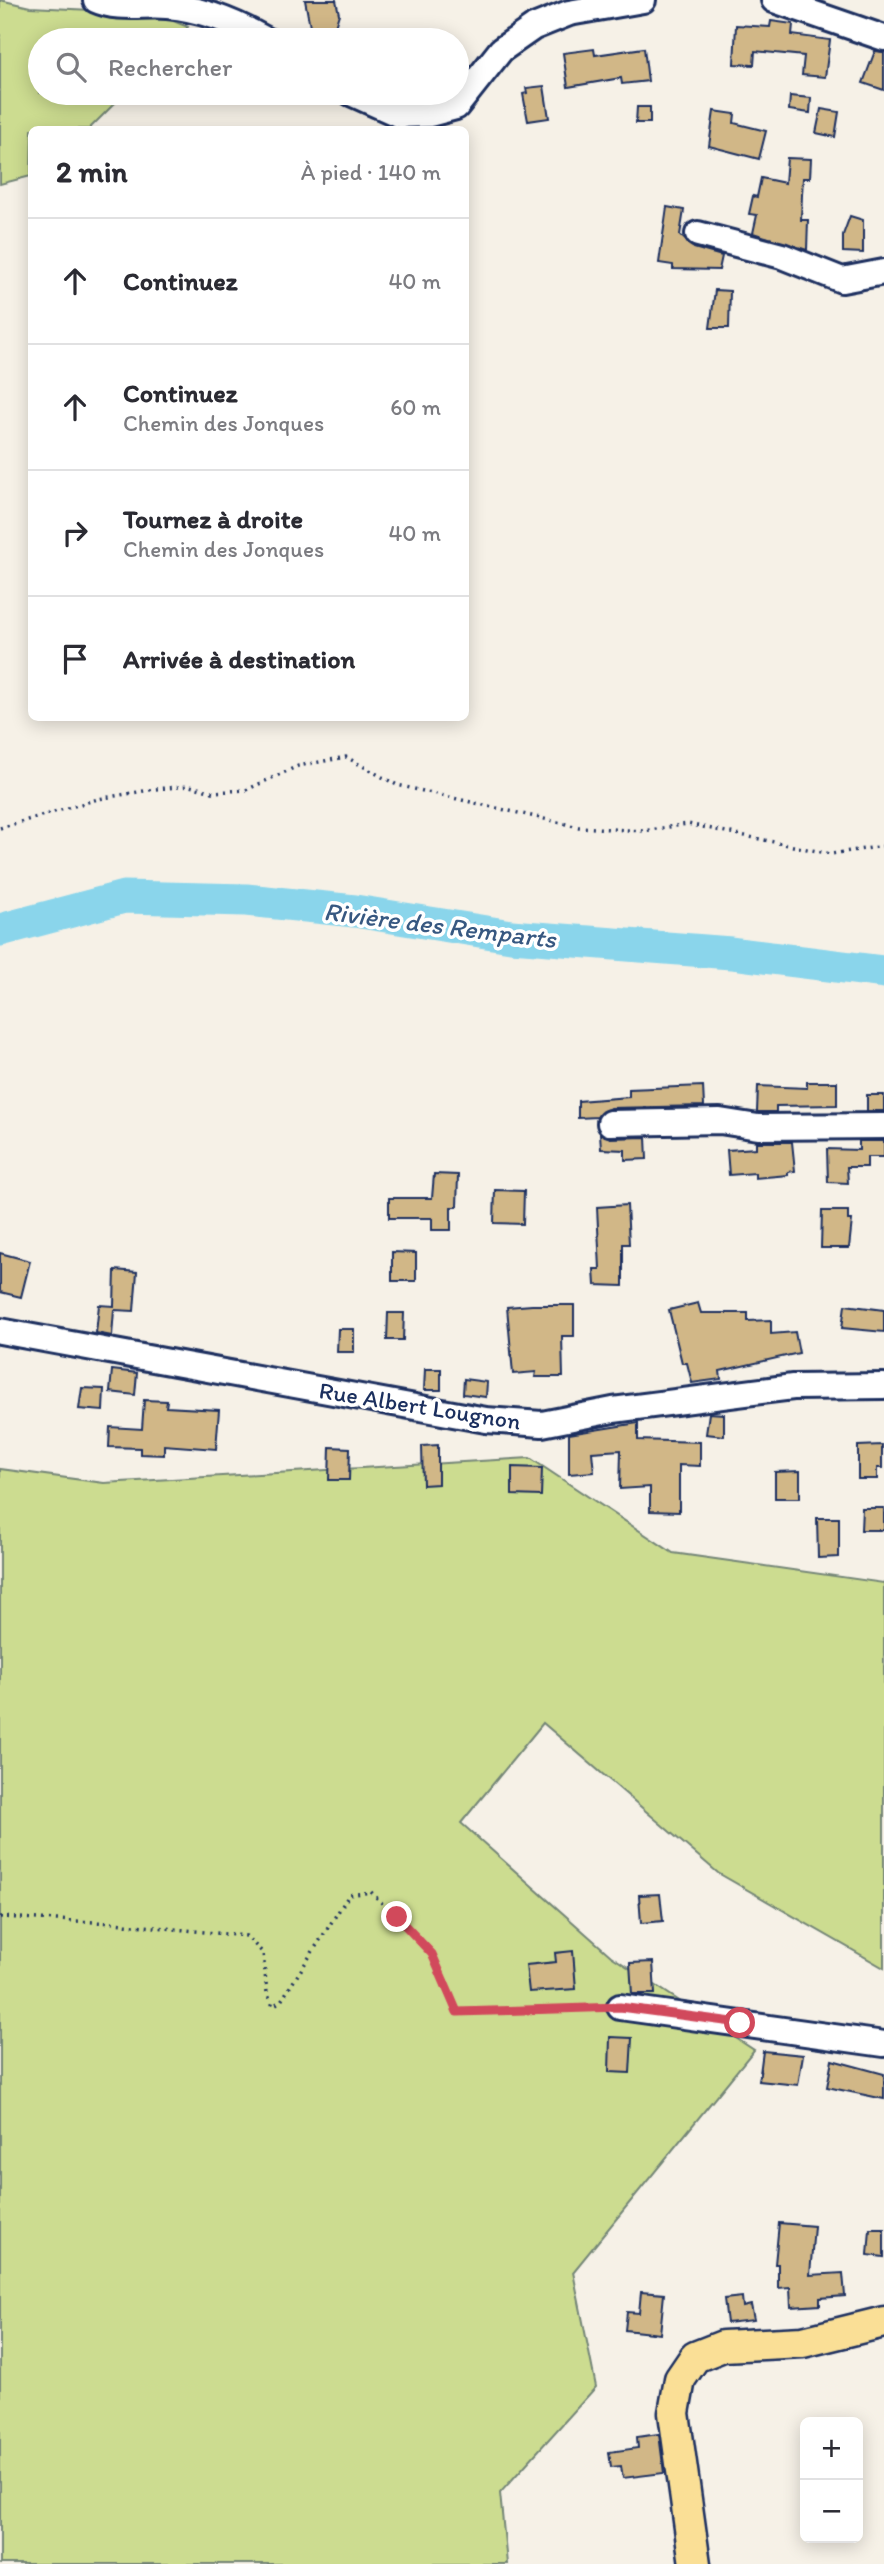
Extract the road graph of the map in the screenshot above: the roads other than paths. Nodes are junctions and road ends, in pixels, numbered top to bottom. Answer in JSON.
{"nodes":[{"id":1,"x":96,"y":0,"type":"edge"},
{"id":2,"x":643,"y":0,"type":"edge"},
{"id":3,"x":774,"y":0,"type":"edge"},
{"id":4,"x":243,"y":28,"type":"edge"},
{"id":5,"x":884,"y":38,"type":"edge"},
{"id":6,"x":469,"y":91,"type":"edge"},
{"id":7,"x":378,"y":105,"type":"edge"},
{"id":8,"x":458,"y":105,"type":"edge"},
{"id":9,"x":698,"y":234,"type":"dead end"},
{"id":10,"x":884,"y":272,"type":"edge"},
{"id":11,"x":610,"y":1123,"type":"dead end"},
{"id":12,"x":884,"y":1126,"type":"edge"},
{"id":13,"x":0,"y":1331,"type":"edge"},
{"id":14,"x":884,"y":1387,"type":"edge"},
{"id":15,"x":620,"y":2007,"type":"road end"},
{"id":16,"x":884,"y":2044,"type":"edge"},
{"id":17,"x":884,"y":2322,"type":"edge"},
{"id":18,"x":695,"y":2564,"type":"edge"}],
"edges":[{"from":1,"to":4,"type":"street"},
{"from":2,"to":6,"type":"street"},
{"from":3,"to":5,"type":"street"},
{"from":7,"to":8,"type":"street"},
{"from":9,"to":10,"type":"street"},
{"from":11,"to":12,"type":"street"},
{"from":13,"to":14,"type":"street","name":"Rue Albert Lougnon"},
{"from":15,"to":16,"type":"street"},
{"from":17,"to":18,"type":"main road"}]}
